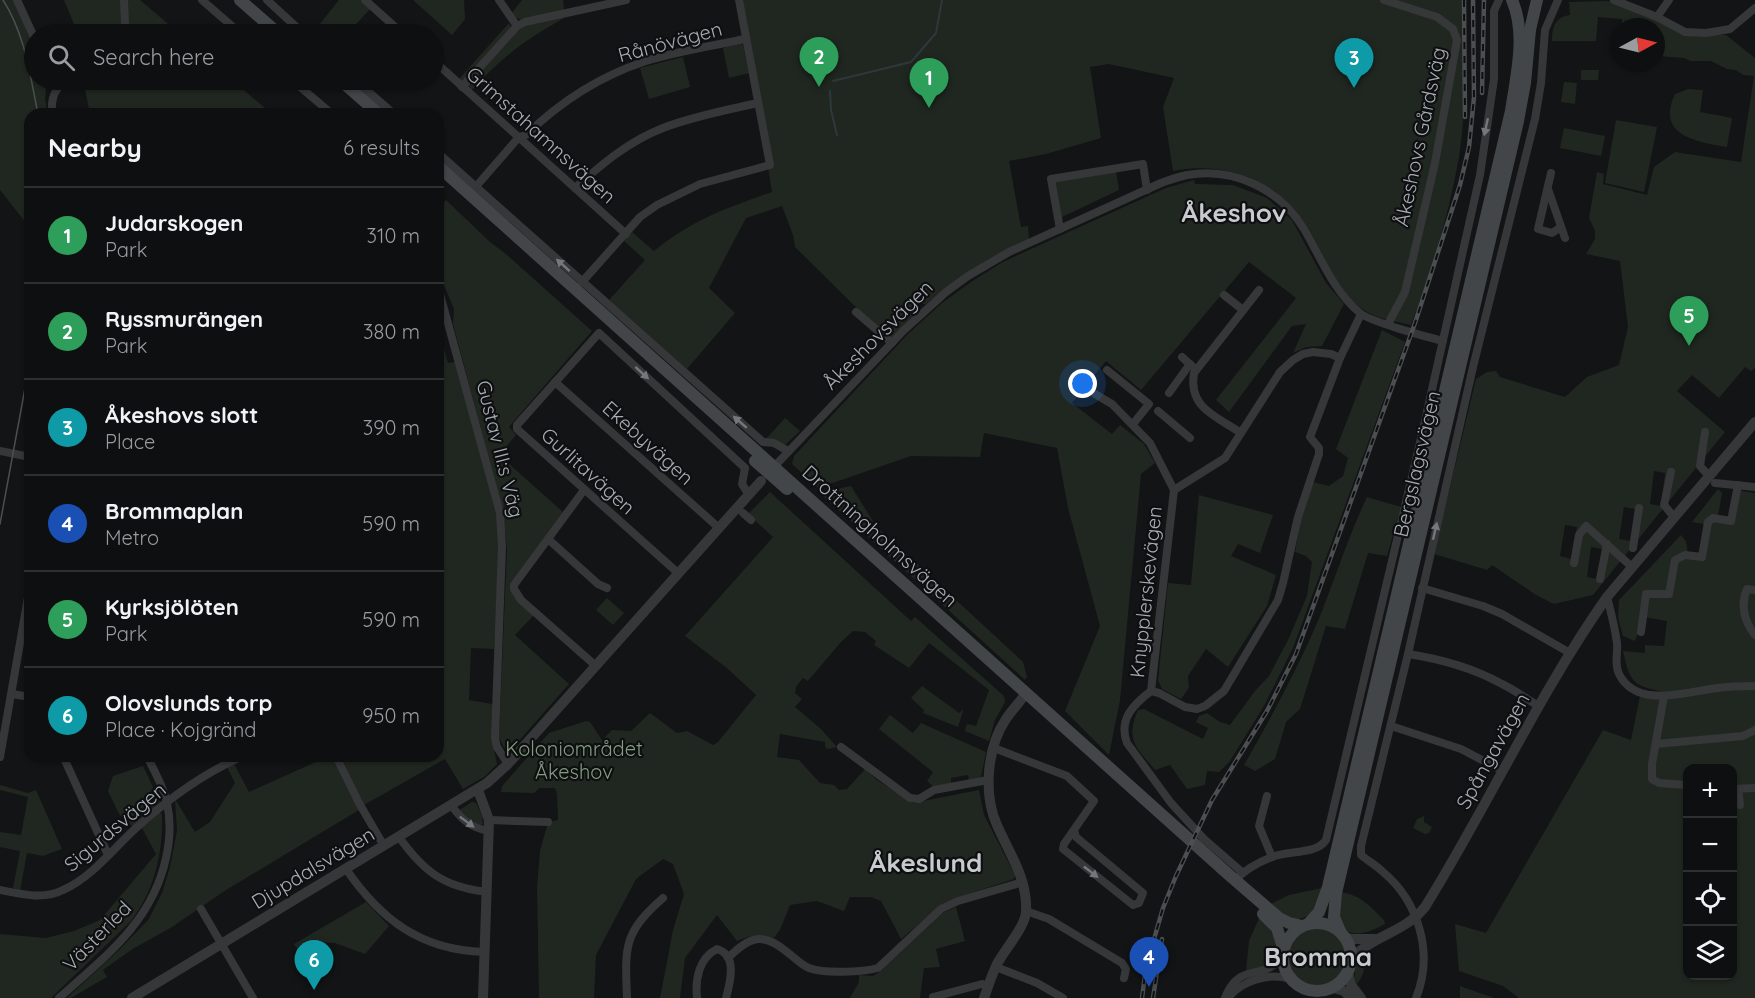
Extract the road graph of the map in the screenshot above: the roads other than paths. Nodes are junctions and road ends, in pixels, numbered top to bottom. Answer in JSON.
{"nodes":[{"id":1,"x":17,"y":0,"type":"edge"},
{"id":2,"x":124,"y":0,"type":"edge"},
{"id":3,"x":202,"y":0,"type":"edge"},
{"id":4,"x":240,"y":0,"type":"edge"},
{"id":5,"x":251,"y":0,"type":"edge"},
{"id":6,"x":267,"y":0,"type":"edge"},
{"id":7,"x":366,"y":0,"type":"edge"},
{"id":8,"x":499,"y":0,"type":"edge"},
{"id":9,"x":626,"y":0,"type":"edge"},
{"id":10,"x":739,"y":0,"type":"edge"},
{"id":11,"x":1384,"y":0,"type":"edge"},
{"id":12,"x":1558,"y":0,"type":"edge"},
{"id":13,"x":1614,"y":0,"type":"edge"},
{"id":14,"x":1669,"y":0,"type":"edge"},
{"id":15,"x":1499,"y":1,"type":"edge"},
{"id":16,"x":1537,"y":1,"type":"edge"},
{"id":17,"x":602,"y":2,"type":"edge"},
{"id":18,"x":1512,"y":2,"type":"edge"},
{"id":19,"x":1755,"y":8,"type":"edge"},
{"id":20,"x":1656,"y":17,"type":"junction"},
{"id":21,"x":28,"y":24,"type":"edge"},
{"id":22,"x":125,"y":24,"type":"edge"},
{"id":23,"x":230,"y":24,"type":"edge"},
{"id":24,"x":268,"y":24,"type":"edge"},
{"id":25,"x":279,"y":24,"type":"edge"},
{"id":26,"x":293,"y":24,"type":"edge"},
{"id":27,"x":392,"y":24,"type":"edge"},
{"id":28,"x":517,"y":26,"type":"junction"},
{"id":29,"x":745,"y":39,"type":"junction"},
{"id":30,"x":444,"y":70,"type":"edge"},
{"id":31,"x":462,"y":87,"type":"junction"},
{"id":32,"x":55,"y":90,"type":"edge"},
{"id":33,"x":304,"y":90,"type":"edge"},
{"id":34,"x":340,"y":90,"type":"edge"},
{"id":35,"x":351,"y":90,"type":"edge"},
{"id":36,"x":366,"y":90,"type":"edge"},
{"id":37,"x":758,"y":103,"type":"junction"},
{"id":38,"x":52,"y":108,"type":"edge"},
{"id":39,"x":325,"y":108,"type":"edge"},
{"id":40,"x":361,"y":108,"type":"edge"},
{"id":41,"x":372,"y":108,"type":"edge"},
{"id":42,"x":387,"y":108,"type":"edge"},
{"id":43,"x":519,"y":137,"type":"junction"},
{"id":44,"x":444,"y":160,"type":"edge"},
{"id":45,"x":444,"y":171,"type":"edge"},
{"id":46,"x":1551,"y":173,"type":"dead end"},
{"id":47,"x":444,"y":180,"type":"edge"},
{"id":48,"x":575,"y":188,"type":"junction"},
{"id":49,"x":1147,"y":189,"type":"junction"},
{"id":50,"x":1547,"y":189,"type":"junction"},
{"id":51,"x":470,"y":193,"type":"junction"},
{"id":52,"x":1561,"y":227,"type":"junction"},
{"id":53,"x":1060,"y":229,"type":"junction"},
{"id":54,"x":626,"y":234,"type":"junction"},
{"id":55,"x":1565,"y":238,"type":"dead end"},
{"id":56,"x":582,"y":282,"type":"junction"},
{"id":57,"x":1259,"y":290,"type":"dead end"},
{"id":58,"x":1224,"y":295,"type":"dead end"},
{"id":59,"x":444,"y":309,"type":"edge"},
{"id":60,"x":1244,"y":310,"type":"junction"},
{"id":61,"x":856,"y":312,"type":"dead end"},
{"id":62,"x":1361,"y":314,"type":"junction"},
{"id":63,"x":1388,"y":324,"type":"junction"},
{"id":64,"x":1443,"y":341,"type":"junction"},
{"id":65,"x":892,"y":343,"type":"junction"},
{"id":66,"x":1340,"y":358,"type":"junction"},
{"id":67,"x":1190,"y":364,"type":"junction"},
{"id":68,"x":1107,"y":370,"type":"dead end"},
{"id":69,"x":555,"y":382,"type":"junction"},
{"id":70,"x":1169,"y":393,"type":"dead end"},
{"id":71,"x":1095,"y":394,"type":"dead end"},
{"id":72,"x":1158,"y":411,"type":"dead end"},
{"id":73,"x":1755,"y":422,"type":"edge"},
{"id":74,"x":1133,"y":424,"type":"junction"},
{"id":75,"x":1705,"y":432,"type":"dead end"},
{"id":76,"x":1240,"y":433,"type":"junction"},
{"id":77,"x":1191,"y":438,"type":"dead end"},
{"id":78,"x":0,"y":451,"type":"edge"},
{"id":79,"x":788,"y":451,"type":"junction"},
{"id":80,"x":24,"y":456,"type":"edge"},
{"id":81,"x":1671,"y":472,"type":"dead end"},
{"id":82,"x":768,"y":474,"type":"junction"},
{"id":83,"x":1712,"y":480,"type":"junction"},
{"id":84,"x":1738,"y":485,"type":"junction"},
{"id":85,"x":1755,"y":487,"type":"edge"},
{"id":86,"x":584,"y":490,"type":"junction"},
{"id":87,"x":1174,"y":490,"type":"junction"},
{"id":88,"x":749,"y":495,"type":"junction"},
{"id":89,"x":1639,"y":508,"type":"dead end"},
{"id":90,"x":743,"y":513,"type":"dead end"},
{"id":91,"x":1674,"y":517,"type":"junction"},
{"id":92,"x":751,"y":520,"type":"dead end"},
{"id":93,"x":719,"y":528,"type":"junction"},
{"id":94,"x":548,"y":540,"type":"junction"},
{"id":95,"x":1607,"y":544,"type":"junction"},
{"id":96,"x":1633,"y":548,"type":"dead end"},
{"id":97,"x":1574,"y":563,"type":"dead end"},
{"id":98,"x":1632,"y":567,"type":"junction"},
{"id":99,"x":678,"y":573,"type":"junction"},
{"id":100,"x":1600,"y":579,"type":"dead end"},
{"id":101,"x":607,"y":588,"type":"dead end"},
{"id":102,"x":1422,"y":588,"type":"junction"},
{"id":103,"x":1755,"y":590,"type":"edge"},
{"id":104,"x":1607,"y":597,"type":"junction"},
{"id":105,"x":24,"y":622,"type":"edge"},
{"id":106,"x":1641,"y":632,"type":"dead end"},
{"id":107,"x":1755,"y":635,"type":"edge"},
{"id":108,"x":1570,"y":653,"type":"junction"},
{"id":109,"x":1408,"y":654,"type":"junction"},
{"id":110,"x":596,"y":666,"type":"junction"},
{"id":111,"x":1755,"y":686,"type":"edge"},
{"id":112,"x":1151,"y":690,"type":"junction"},
{"id":113,"x":12,"y":694,"type":"junction"},
{"id":114,"x":24,"y":696,"type":"edge"},
{"id":115,"x":1024,"y":696,"type":"junction"},
{"id":116,"x":1664,"y":696,"type":"junction"},
{"id":117,"x":1539,"y":706,"type":"junction"},
{"id":118,"x":1391,"y":726,"type":"junction"},
{"id":119,"x":1755,"y":730,"type":"edge"},
{"id":120,"x":1656,"y":744,"type":"junction"},
{"id":121,"x":841,"y":747,"type":"dead end"},
{"id":122,"x":994,"y":748,"type":"junction"},
{"id":123,"x":0,"y":757,"type":"edge"},
{"id":124,"x":66,"y":762,"type":"edge"},
{"id":125,"x":150,"y":762,"type":"edge"},
{"id":126,"x":224,"y":762,"type":"edge"},
{"id":127,"x":339,"y":762,"type":"edge"},
{"id":128,"x":508,"y":764,"type":"junction"},
{"id":129,"x":1503,"y":771,"type":"junction"},
{"id":130,"x":988,"y":780,"type":"junction"},
{"id":131,"x":1683,"y":785,"type":"edge"},
{"id":132,"x":1755,"y":788,"type":"edge"},
{"id":133,"x":1737,"y":789,"type":"edge"},
{"id":134,"x":478,"y":790,"type":"junction"},
{"id":135,"x":1737,"y":793,"type":"edge"},
{"id":136,"x":1267,"y":796,"type":"dead end"},
{"id":137,"x":167,"y":801,"type":"junction"},
{"id":138,"x":451,"y":805,"type":"junction"},
{"id":139,"x":1740,"y":805,"type":"dead end"},
{"id":140,"x":548,"y":822,"type":"dead end"},
{"id":141,"x":489,"y":825,"type":"junction"},
{"id":142,"x":1074,"y":830,"type":"junction"},
{"id":143,"x":399,"y":837,"type":"junction"},
{"id":144,"x":384,"y":846,"type":"junction"},
{"id":145,"x":108,"y":855,"type":"junction"},
{"id":146,"x":1272,"y":857,"type":"junction"},
{"id":147,"x":346,"y":869,"type":"junction"},
{"id":148,"x":1236,"y":880,"type":"junction"},
{"id":149,"x":1023,"y":882,"type":"junction"},
{"id":150,"x":0,"y":890,"type":"edge"},
{"id":151,"x":487,"y":892,"type":"junction"},
{"id":152,"x":663,"y":898,"type":"dead end"},
{"id":153,"x":201,"y":909,"type":"dead end"},
{"id":154,"x":1026,"y":911,"type":"junction"},
{"id":155,"x":1415,"y":918,"type":"junction"},
{"id":156,"x":1305,"y":924,"type":"junction"},
{"id":157,"x":1342,"y":934,"type":"junction"},
{"id":158,"x":1375,"y":939,"type":"junction"},
{"id":159,"x":222,"y":944,"type":"junction"},
{"id":160,"x":484,"y":952,"type":"junction"},
{"id":161,"x":1283,"y":954,"type":"junction"},
{"id":162,"x":728,"y":958,"type":"junction"},
{"id":163,"x":1351,"y":959,"type":"junction"},
{"id":164,"x":996,"y":967,"type":"junction"},
{"id":165,"x":1348,"y":972,"type":"junction"},
{"id":166,"x":1124,"y":978,"type":"dead end"},
{"id":167,"x":982,"y":984,"type":"dead end"},
{"id":168,"x":1295,"y":988,"type":"edge"},
{"id":169,"x":1324,"y":992,"type":"edge"},
{"id":170,"x":933,"y":997,"type":"edge"},
{"id":171,"x":59,"y":998,"type":"edge"},
{"id":172,"x":132,"y":998,"type":"edge"},
{"id":173,"x":253,"y":998,"type":"edge"},
{"id":174,"x":483,"y":998,"type":"edge"},
{"id":175,"x":627,"y":998,"type":"edge"},
{"id":176,"x":697,"y":998,"type":"edge"},
{"id":177,"x":726,"y":998,"type":"edge"},
{"id":178,"x":984,"y":998,"type":"edge"},
{"id":179,"x":1063,"y":998,"type":"edge"},
{"id":180,"x":1227,"y":998,"type":"edge"},
{"id":181,"x":1351,"y":998,"type":"edge"},
{"id":182,"x":1361,"y":998,"type":"edge"},
{"id":183,"x":1416,"y":998,"type":"edge"}],
"edges":[{"from":1,"to":21,"type":"street"},
{"from":2,"to":22,"type":"street"},
{"from":3,"to":23,"type":"street"},
{"from":4,"to":24,"type":"main road"},
{"from":5,"to":25,"type":"main road"},
{"from":6,"to":26,"type":"street"},
{"from":7,"to":27,"type":"street"},
{"from":8,"to":28,"type":"street"},
{"from":9,"to":17,"type":"street"},
{"from":10,"to":29,"type":"street"},
{"from":11,"to":63,"type":"street","name":"Åkeshovs Gårdsväg"},
{"from":102,"to":12,"type":"street","name":"Bergslagsvägen","one_way":true},
{"from":13,"to":20,"type":"street"},
{"from":14,"to":20,"type":"street"},
{"from":15,"to":18,"type":"street","name":"Bergslagsvägen"},
{"from":15,"to":64,"type":"street","name":"Bergslagsvägen","one_way":true},
{"from":16,"to":18,"type":"main road","name":"Bergslagsvägen"},
{"from":16,"to":157,"type":"main road","name":"Bergslagsvägen"},
{"from":17,"to":28,"type":"street"},
{"from":18,"to":156,"type":"main road","name":"Bergslagsvägen"},
{"from":19,"to":20,"type":"street"},
{"from":28,"to":31,"type":"street"},
{"from":29,"to":37,"type":"street"},
{"from":29,"to":43,"type":"street","name":"Rånövägen"},
{"from":30,"to":31,"type":"street","name":"Grimstahamnsvägen"},
{"from":31,"to":43,"type":"street","name":"Grimstahamnsvägen"},
{"from":32,"to":38,"type":"street"},
{"from":33,"to":39,"type":"street"},
{"from":34,"to":40,"type":"main road"},
{"from":35,"to":41,"type":"main road"},
{"from":36,"to":42,"type":"street"},
{"from":37,"to":48,"type":"street"},
{"from":37,"to":54,"type":"street"},
{"from":43,"to":48,"type":"street","name":"Grimstahamnsvägen"},
{"from":43,"to":51,"type":"street","name":"Rånövägen"},
{"from":44,"to":51,"type":"street","name":"Drottningholmsvägen"},
{"from":45,"to":51,"type":"main road","name":"Drottningholmsvägen"},
{"from":46,"to":50,"type":"street"},
{"from":47,"to":51,"type":"main road","name":"Drottningholmsvägen"},
{"from":48,"to":54,"type":"street","name":"Grimstahamnsvägen"},
{"from":49,"to":53,"type":"street","name":"Åkeshovsvägen"},
{"from":49,"to":53,"type":"street"},
{"from":49,"to":62,"type":"street","name":"Åkeshovsvägen"},
{"from":50,"to":52,"type":"street"},
{"from":50,"to":52,"type":"street"},
{"from":56,"to":51,"type":"street","name":"Drottningholmsvägen","one_way":true},
{"from":51,"to":82,"type":"main road","name":"Drottningholmsvägen"},
{"from":52,"to":55,"type":"street"},
{"from":53,"to":65,"type":"street","name":"Åkeshovsvägen"},
{"from":54,"to":56,"type":"street"},
{"from":79,"to":56,"type":"street","name":"Drottningholmsvägen","one_way":true},
{"from":57,"to":60,"type":"street"},
{"from":58,"to":60,"type":"street"},
{"from":59,"to":128,"type":"street","name":"Gustav III:s Väg"},
{"from":60,"to":67,"type":"street"},
{"from":61,"to":65,"type":"street"},
{"from":62,"to":63,"type":"street","name":"Åkeshovsvägen"},
{"from":62,"to":66,"type":"street"},
{"from":63,"to":64,"type":"street","name":"Åkeshovsvägen"},
{"from":64,"to":146,"type":"street","name":"Bergslagsvägen"},
{"from":65,"to":79,"type":"street","name":"Åkeshovsvägen"},
{"from":66,"to":76,"type":"street","name":"Knypplerskevägen"},
{"from":66,"to":112,"type":"street"},
{"from":67,"to":70,"type":"street"},
{"from":67,"to":76,"type":"street"},
{"from":68,"to":74,"type":"street"},
{"from":69,"to":86,"type":"street","name":"Gurlitavägen"},
{"from":69,"to":88,"type":"street","name":"Gurlitavägen","one_way":true},
{"from":69,"to":93,"type":"street","name":"Ekebyvägen"},
{"from":71,"to":74,"type":"street"},
{"from":72,"to":77,"type":"street"},
{"from":73,"to":83,"type":"street","name":"Spångavägen"},
{"from":74,"to":87,"type":"street"},
{"from":75,"to":83,"type":"street"},
{"from":76,"to":87,"type":"street","name":"Knypplerskevägen"},
{"from":78,"to":80,"type":"street"},
{"from":79,"to":82,"type":"street","name":"Åkeshovsvägen"},
{"from":81,"to":91,"type":"street"},
{"from":82,"to":88,"type":"street","name":"Åkeshovsvägen"},
{"from":82,"to":115,"type":"main road","name":"Drottningholmsvägen"},
{"from":83,"to":84,"type":"street"},
{"from":83,"to":91,"type":"street","name":"Spångavägen"},
{"from":84,"to":85,"type":"street"},
{"from":84,"to":106,"type":"street"},
{"from":86,"to":94,"type":"street"},
{"from":86,"to":99,"type":"street","name":"Gurlitavägen"},
{"from":87,"to":112,"type":"street","name":"Knypplerskevägen"},
{"from":88,"to":93,"type":"street","name":"Åkeshovsvägen"},
{"from":89,"to":96,"type":"street"},
{"from":90,"to":92,"type":"street"},
{"from":91,"to":98,"type":"street","name":"Spångavägen"},
{"from":93,"to":99,"type":"street","name":"Åkeshovsvägen"},
{"from":94,"to":101,"type":"street"},
{"from":94,"to":110,"type":"street"},
{"from":95,"to":97,"type":"street"},
{"from":95,"to":98,"type":"street"},
{"from":95,"to":100,"type":"street"},
{"from":98,"to":104,"type":"street","name":"Spångavägen"},
{"from":99,"to":110,"type":"street","name":"Åkeshovsvägen"},
{"from":102,"to":108,"type":"street"},
{"from":102,"to":109,"type":"street","name":"Bergslagsvägen"},
{"from":103,"to":107,"type":"street"},
{"from":104,"to":108,"type":"street","name":"Spångavägen"},
{"from":104,"to":116,"type":"street"},
{"from":105,"to":113,"type":"street"},
{"from":108,"to":117,"type":"street","name":"Spångavägen"},
{"from":109,"to":117,"type":"street"},
{"from":109,"to":118,"type":"street","name":"Bergslagsvägen"},
{"from":110,"to":128,"type":"street","name":"Åkeshovsvägen"},
{"from":111,"to":116,"type":"street"},
{"from":112,"to":148,"type":"street","name":"Knypplerskevägen"},
{"from":113,"to":114,"type":"street"},
{"from":113,"to":123,"type":"street"},
{"from":115,"to":122,"type":"street"},
{"from":115,"to":148,"type":"main road","name":"Drottningholmsvägen"},
{"from":116,"to":120,"type":"street"},
{"from":117,"to":129,"type":"street","name":"Spångavägen"},
{"from":118,"to":129,"type":"street"},
{"from":118,"to":155,"type":"street","name":"Bergslagsvägen"},
{"from":119,"to":120,"type":"street"},
{"from":120,"to":131,"type":"street"},
{"from":121,"to":130,"type":"street"},
{"from":122,"to":130,"type":"street"},
{"from":122,"to":142,"type":"street"},
{"from":124,"to":145,"type":"street"},
{"from":125,"to":137,"type":"street","name":"Västerled"},
{"from":126,"to":137,"type":"street","name":"Sigurdsvägen"},
{"from":127,"to":144,"type":"street"},
{"from":128,"to":134,"type":"street","name":"Djupdalsvägen"},
{"from":129,"to":155,"type":"street","name":"Spångavägen"},
{"from":130,"to":149,"type":"street"},
{"from":132,"to":133,"type":"street"},
{"from":134,"to":138,"type":"street","name":"Djupdalsvägen"},
{"from":134,"to":141,"type":"street"},
{"from":135,"to":139,"type":"street"},
{"from":136,"to":146,"type":"street"},
{"from":137,"to":145,"type":"street","name":"Sigurdsvägen"},
{"from":137,"to":171,"type":"street","name":"Västerled"},
{"from":138,"to":141,"type":"street","one_way":true},
{"from":138,"to":143,"type":"street","name":"Djupdalsvägen"},
{"from":140,"to":141,"type":"street"},
{"from":141,"to":151,"type":"street"},
{"from":142,"to":142,"type":"street","one_way":true},
{"from":143,"to":144,"type":"street","name":"Djupdalsvägen"},
{"from":143,"to":151,"type":"street"},
{"from":144,"to":147,"type":"street","name":"Djupdalsvägen"},
{"from":145,"to":150,"type":"street","name":"Sigurdsvägen"},
{"from":146,"to":148,"type":"street"},
{"from":147,"to":159,"type":"street","name":"Djupdalsvägen"},
{"from":147,"to":160,"type":"street"},
{"from":148,"to":156,"type":"main road","name":"Drottningholmsvägen"},
{"from":148,"to":161,"type":"main road","name":"Drottningholmsvägen"},
{"from":149,"to":154,"type":"street"},
{"from":149,"to":162,"type":"street"},
{"from":151,"to":160,"type":"street"},
{"from":152,"to":175,"type":"street"},
{"from":153,"to":159,"type":"street"},
{"from":154,"to":164,"type":"street"},
{"from":154,"to":166,"type":"street"},
{"from":155,"to":158,"type":"street","name":"Spångavägen"},
{"from":155,"to":183,"type":"street"},
{"from":156,"to":157,"type":"main road"},
{"from":156,"to":161,"type":"main road"},
{"from":157,"to":158,"type":"street"},
{"from":157,"to":163,"type":"main road"},
{"from":158,"to":163,"type":"street","name":"Spångavägen"},
{"from":159,"to":172,"type":"street","name":"Djupdalsvägen"},
{"from":159,"to":173,"type":"street"},
{"from":160,"to":174,"type":"street"},
{"from":161,"to":168,"type":"main road"},
{"from":161,"to":180,"type":"street"},
{"from":162,"to":176,"type":"street"},
{"from":162,"to":177,"type":"street"},
{"from":163,"to":165,"type":"main road"},
{"from":164,"to":178,"type":"street"},
{"from":164,"to":179,"type":"street"},
{"from":165,"to":169,"type":"main road"},
{"from":165,"to":182,"type":"street"},
{"from":167,"to":170,"type":"street"},
{"from":168,"to":169,"type":"main road"},
{"from":168,"to":180,"type":"street"},
{"from":169,"to":181,"type":"street"}]}
